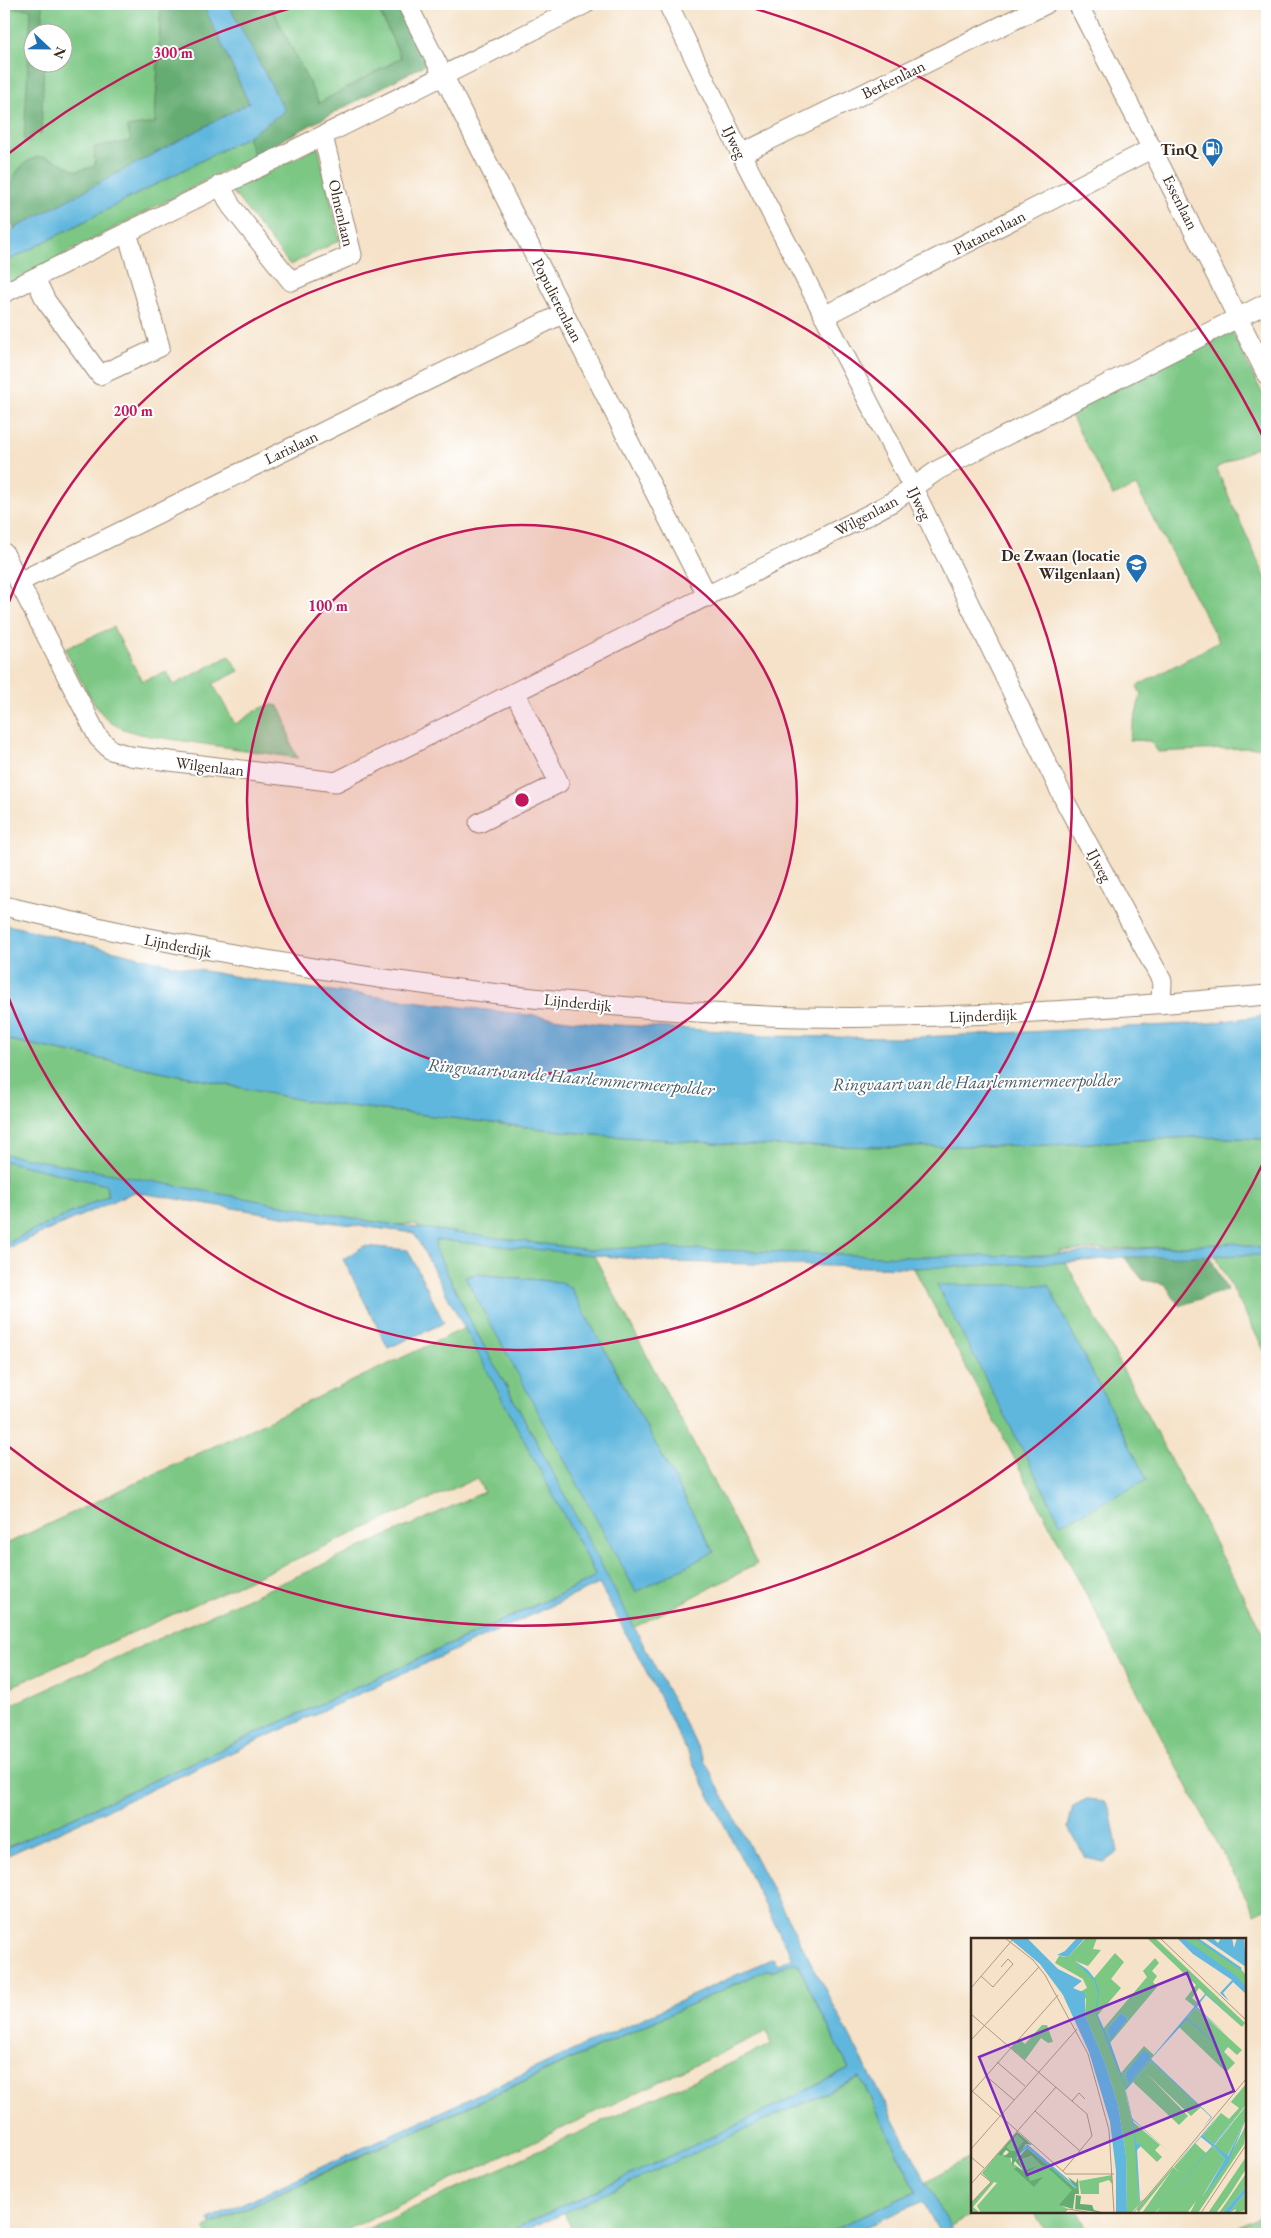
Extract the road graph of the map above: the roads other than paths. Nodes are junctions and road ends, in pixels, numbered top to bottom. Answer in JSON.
{"nodes":[{"id":1,"x":407,"y":4,"type":"edge"},
{"id":2,"x":585,"y":4,"type":"edge"},
{"id":3,"x":668,"y":4,"type":"edge"},
{"id":4,"x":1046,"y":4,"type":"edge"},
{"id":5,"x":1078,"y":4,"type":"edge"},
{"id":6,"x":443,"y":77,"type":"junction"},
{"id":7,"x":323,"y":136,"type":"junction"},
{"id":8,"x":1153,"y":148,"type":"junction"},
{"id":9,"x":741,"y":154,"type":"junction"},
{"id":10,"x":220,"y":185,"type":"junction"},
{"id":11,"x":127,"y":232,"type":"junction"},
{"id":12,"x":35,"y":278,"type":"junction"},
{"id":13,"x":4,"y":294,"type":"edge"},
{"id":14,"x":1267,"y":303,"type":"edge"},
{"id":15,"x":564,"y":312,"type":"junction"},
{"id":16,"x":824,"y":316,"type":"junction"},
{"id":17,"x":1239,"y":317,"type":"junction"},
{"id":18,"x":1267,"y":375,"type":"edge"},
{"id":19,"x":913,"y":488,"type":"junction"},
{"id":20,"x":4,"y":553,"type":"edge"},
{"id":21,"x":19,"y":582,"type":"junction"},
{"id":22,"x":708,"y":597,"type":"junction"},
{"id":23,"x":515,"y":693,"type":"junction"},
{"id":24,"x":479,"y":822,"type":"dead end"},
{"id":25,"x":4,"y":906,"type":"edge"},
{"id":26,"x":1267,"y":995,"type":"edge"},
{"id":27,"x":1161,"y":1004,"type":"junction"}],
"edges":[{"from":1,"to":6,"type":"street","name":"Populierenlaan"},
{"from":2,"to":6,"type":"street"},
{"from":3,"to":9,"type":"street","name":"IJweg"},
{"from":4,"to":9,"type":"street","name":"Berkenlaan"},
{"from":5,"to":8,"type":"street","name":"Essenlaan"},
{"from":6,"to":7,"type":"street"},
{"from":6,"to":15,"type":"street","name":"Populierenlaan"},
{"from":7,"to":10,"type":"street"},
{"from":7,"to":10,"type":"street","name":"Olmenlaan"},
{"from":8,"to":16,"type":"street","name":"Platanenlaan"},
{"from":8,"to":17,"type":"street","name":"Essenlaan"},
{"from":9,"to":16,"type":"street","name":"IJweg"},
{"from":10,"to":11,"type":"street"},
{"from":11,"to":12,"type":"street"},
{"from":11,"to":12,"type":"street"},
{"from":12,"to":13,"type":"street"},
{"from":14,"to":17,"type":"street","name":"Wilgenlaan"},
{"from":15,"to":21,"type":"street","name":"Larixlaan"},
{"from":15,"to":22,"type":"street","name":"Populierenlaan"},
{"from":16,"to":19,"type":"street","name":"IJweg"},
{"from":17,"to":18,"type":"street","name":"Essenlaan"},
{"from":17,"to":19,"type":"street","name":"Wilgenlaan"},
{"from":19,"to":22,"type":"street","name":"Wilgenlaan"},
{"from":19,"to":27,"type":"street","name":"IJweg"},
{"from":20,"to":21,"type":"street","name":"Wilgenlaan"},
{"from":21,"to":23,"type":"street","name":"Wilgenlaan"},
{"from":22,"to":23,"type":"street","name":"Wilgenlaan"},
{"from":23,"to":24,"type":"street"},
{"from":25,"to":27,"type":"street","name":"Lijnderdijk"},
{"from":26,"to":27,"type":"street","name":"Lijnderdijk"}]}
